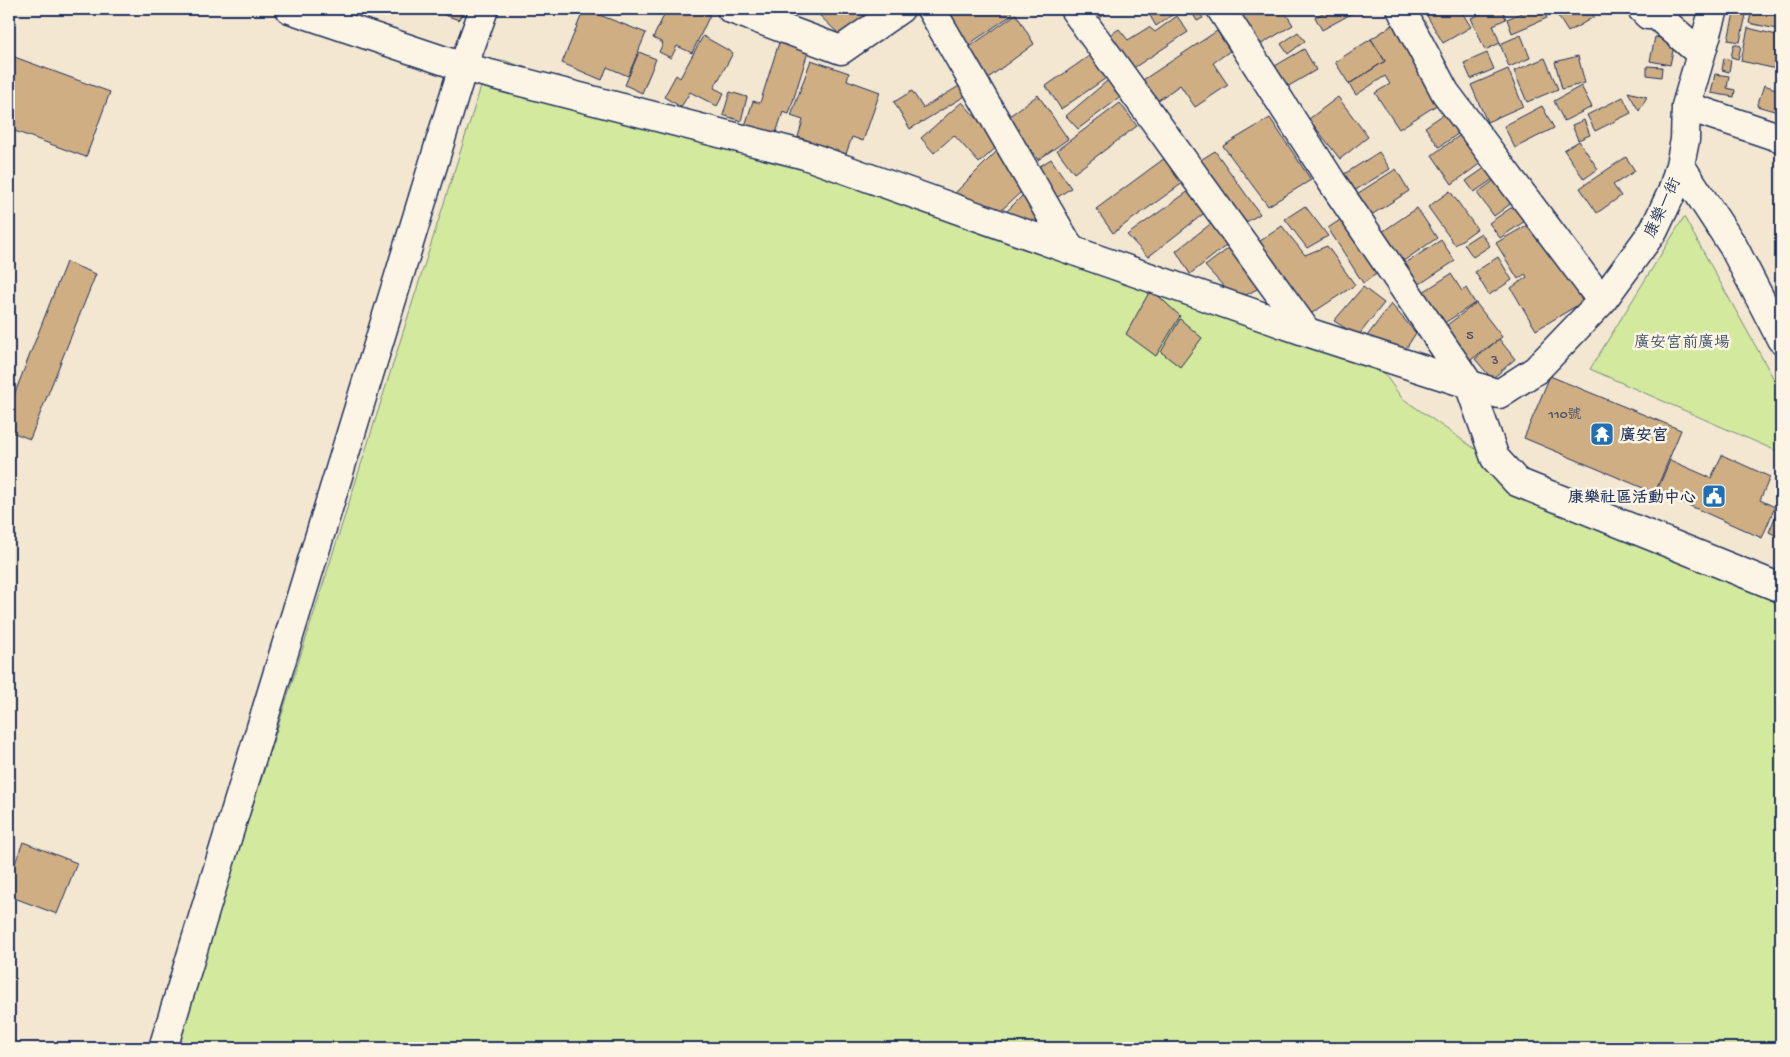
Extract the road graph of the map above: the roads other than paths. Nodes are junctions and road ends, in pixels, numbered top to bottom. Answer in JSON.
{"nodes":[{"id":1,"x":290,"y":9,"type":"edge"},
{"id":2,"x":484,"y":9,"type":"edge"},
{"id":3,"x":731,"y":9,"type":"edge"},
{"id":4,"x":900,"y":9,"type":"edge"},
{"id":5,"x":931,"y":9,"type":"edge"},
{"id":6,"x":1074,"y":9,"type":"edge"},
{"id":7,"x":1221,"y":9,"type":"edge"},
{"id":8,"x":1401,"y":9,"type":"edge"},
{"id":9,"x":1642,"y":9,"type":"edge"},
{"id":10,"x":1714,"y":9,"type":"edge"},
{"id":11,"x":1701,"y":54,"type":"junction"},
{"id":12,"x":463,"y":67,"type":"junction"},
{"id":13,"x":1686,"y":106,"type":"junction"},
{"id":14,"x":1781,"y":138,"type":"edge"},
{"id":15,"x":1680,"y":165,"type":"junction"},
{"id":16,"x":1071,"y":250,"type":"junction"},
{"id":17,"x":1602,"y":301,"type":"junction"},
{"id":18,"x":1307,"y":332,"type":"junction"},
{"id":19,"x":1781,"y":339,"type":"edge"},
{"id":20,"x":1469,"y":384,"type":"junction"},
{"id":21,"x":1781,"y":588,"type":"edge"},
{"id":22,"x":163,"y":1048,"type":"edge"}],
"edges":[{"from":1,"to":12,"type":"street"},
{"from":2,"to":12,"type":"street"},
{"from":3,"to":4,"type":"street"},
{"from":5,"to":16,"type":"street"},
{"from":6,"to":18,"type":"street"},
{"from":7,"to":20,"type":"street"},
{"from":8,"to":17,"type":"street"},
{"from":9,"to":11,"type":"street"},
{"from":10,"to":11,"type":"street","name":"康樂一街"},
{"from":11,"to":13,"type":"street","name":"康樂一街"},
{"from":12,"to":16,"type":"street"},
{"from":12,"to":22,"type":"street"},
{"from":13,"to":14,"type":"street"},
{"from":13,"to":15,"type":"street","name":"康樂一街"},
{"from":15,"to":17,"type":"street","name":"康樂一街"},
{"from":15,"to":19,"type":"street"},
{"from":16,"to":18,"type":"street"},
{"from":17,"to":20,"type":"street","name":"康樂一街"},
{"from":18,"to":20,"type":"street"},
{"from":20,"to":21,"type":"street"}]}
